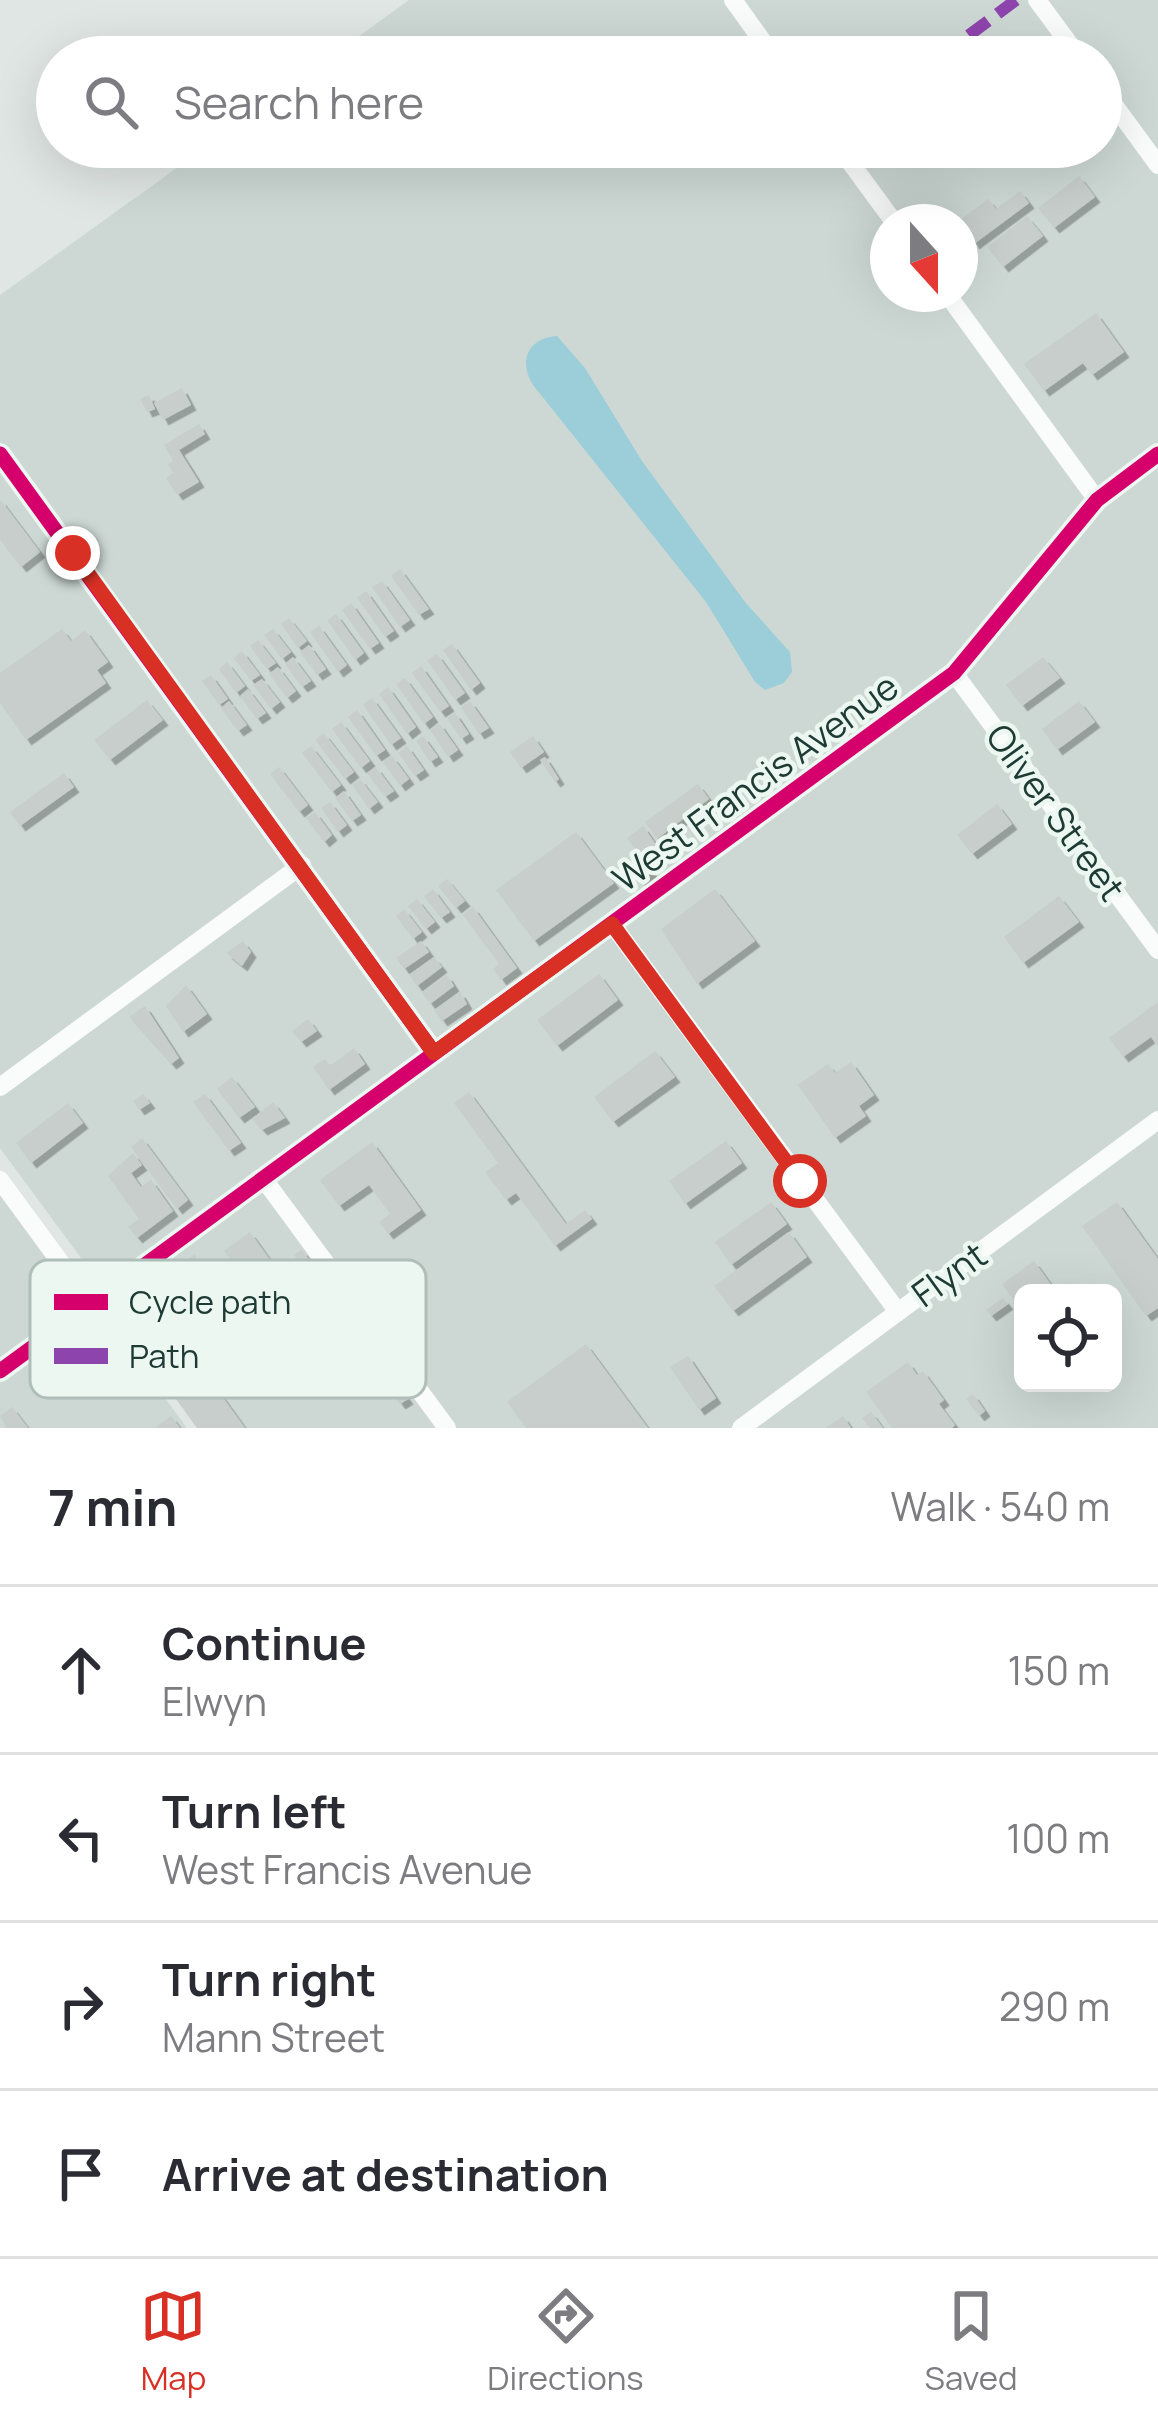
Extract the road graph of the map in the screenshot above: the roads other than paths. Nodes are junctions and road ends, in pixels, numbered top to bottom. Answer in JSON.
{"nodes":[{"id":1,"x":733,"y":0,"type":"edge"},
{"id":2,"x":1037,"y":0,"type":"edge"},
{"id":3,"x":760,"y":36,"type":"edge"},
{"id":4,"x":1064,"y":36,"type":"edge"},
{"id":5,"x":1122,"y":116,"type":"edge"},
{"id":6,"x":1158,"y":165,"type":"edge"},
{"id":7,"x":854,"y":168,"type":"edge"},
{"id":8,"x":881,"y":204,"type":"edge"},
{"id":9,"x":960,"y":312,"type":"edge"},
{"id":10,"x":0,"y":454,"type":"edge"},
{"id":11,"x":1158,"y":454,"type":"edge"},
{"id":12,"x":1097,"y":500,"type":"junction"},
{"id":13,"x":954,"y":674,"type":"junction"},
{"id":14,"x":302,"y":865,"type":"junction"},
{"id":15,"x":268,"y":891,"type":"junction"},
{"id":16,"x":326,"y":899,"type":"junction"},
{"id":17,"x":612,"y":924,"type":"junction"},
{"id":18,"x":1158,"y":950,"type":"edge"},
{"id":19,"x":434,"y":1053,"type":"junction"},
{"id":20,"x":0,"y":1088,"type":"edge"},
{"id":21,"x":1158,"y":1120,"type":"edge"},
{"id":22,"x":263,"y":1178,"type":"junction"},
{"id":23,"x":0,"y":1180,"type":"edge"},
{"id":24,"x":59,"y":1260,"type":"edge"},
{"id":25,"x":152,"y":1260,"type":"edge"},
{"id":26,"x":323,"y":1260,"type":"edge"},
{"id":27,"x":898,"y":1312,"type":"junction"},
{"id":28,"x":30,"y":1349,"type":"edge"},
{"id":29,"x":0,"y":1371,"type":"edge"},
{"id":30,"x":425,"y":1398,"type":"edge"},
{"id":31,"x":447,"y":1428,"type":"edge"},
{"id":32,"x":741,"y":1428,"type":"edge"}],
"edges":[{"from":1,"to":3,"type":"street"},
{"from":2,"to":4,"type":"street"},
{"from":5,"to":6,"type":"street"},
{"from":7,"to":8,"type":"street"},
{"from":9,"to":12,"type":"street"},
{"from":10,"to":14,"type":"street"},
{"from":11,"to":12,"type":"street","name":"West Francis Avenue"},
{"from":12,"to":13,"type":"street","name":"West Francis Avenue"},
{"from":13,"to":17,"type":"street","name":"West Francis Avenue"},
{"from":13,"to":18,"type":"street","name":"Oliver Street"},
{"from":14,"to":15,"type":"street"},
{"from":14,"to":16,"type":"street"},
{"from":15,"to":16,"type":"street"},
{"from":15,"to":20,"type":"street"},
{"from":16,"to":19,"type":"street"},
{"from":17,"to":19,"type":"street","name":"West Francis Avenue"},
{"from":17,"to":27,"type":"street"},
{"from":19,"to":22,"type":"street","name":"West Francis Avenue"},
{"from":21,"to":27,"type":"street","name":"Flynt"},
{"from":22,"to":25,"type":"street","name":"West Francis Avenue"},
{"from":22,"to":26,"type":"street"},
{"from":23,"to":24,"type":"street"},
{"from":27,"to":32,"type":"street","name":"Flynt"},
{"from":28,"to":29,"type":"street","name":"West Francis Avenue"},
{"from":30,"to":31,"type":"street"}]}
